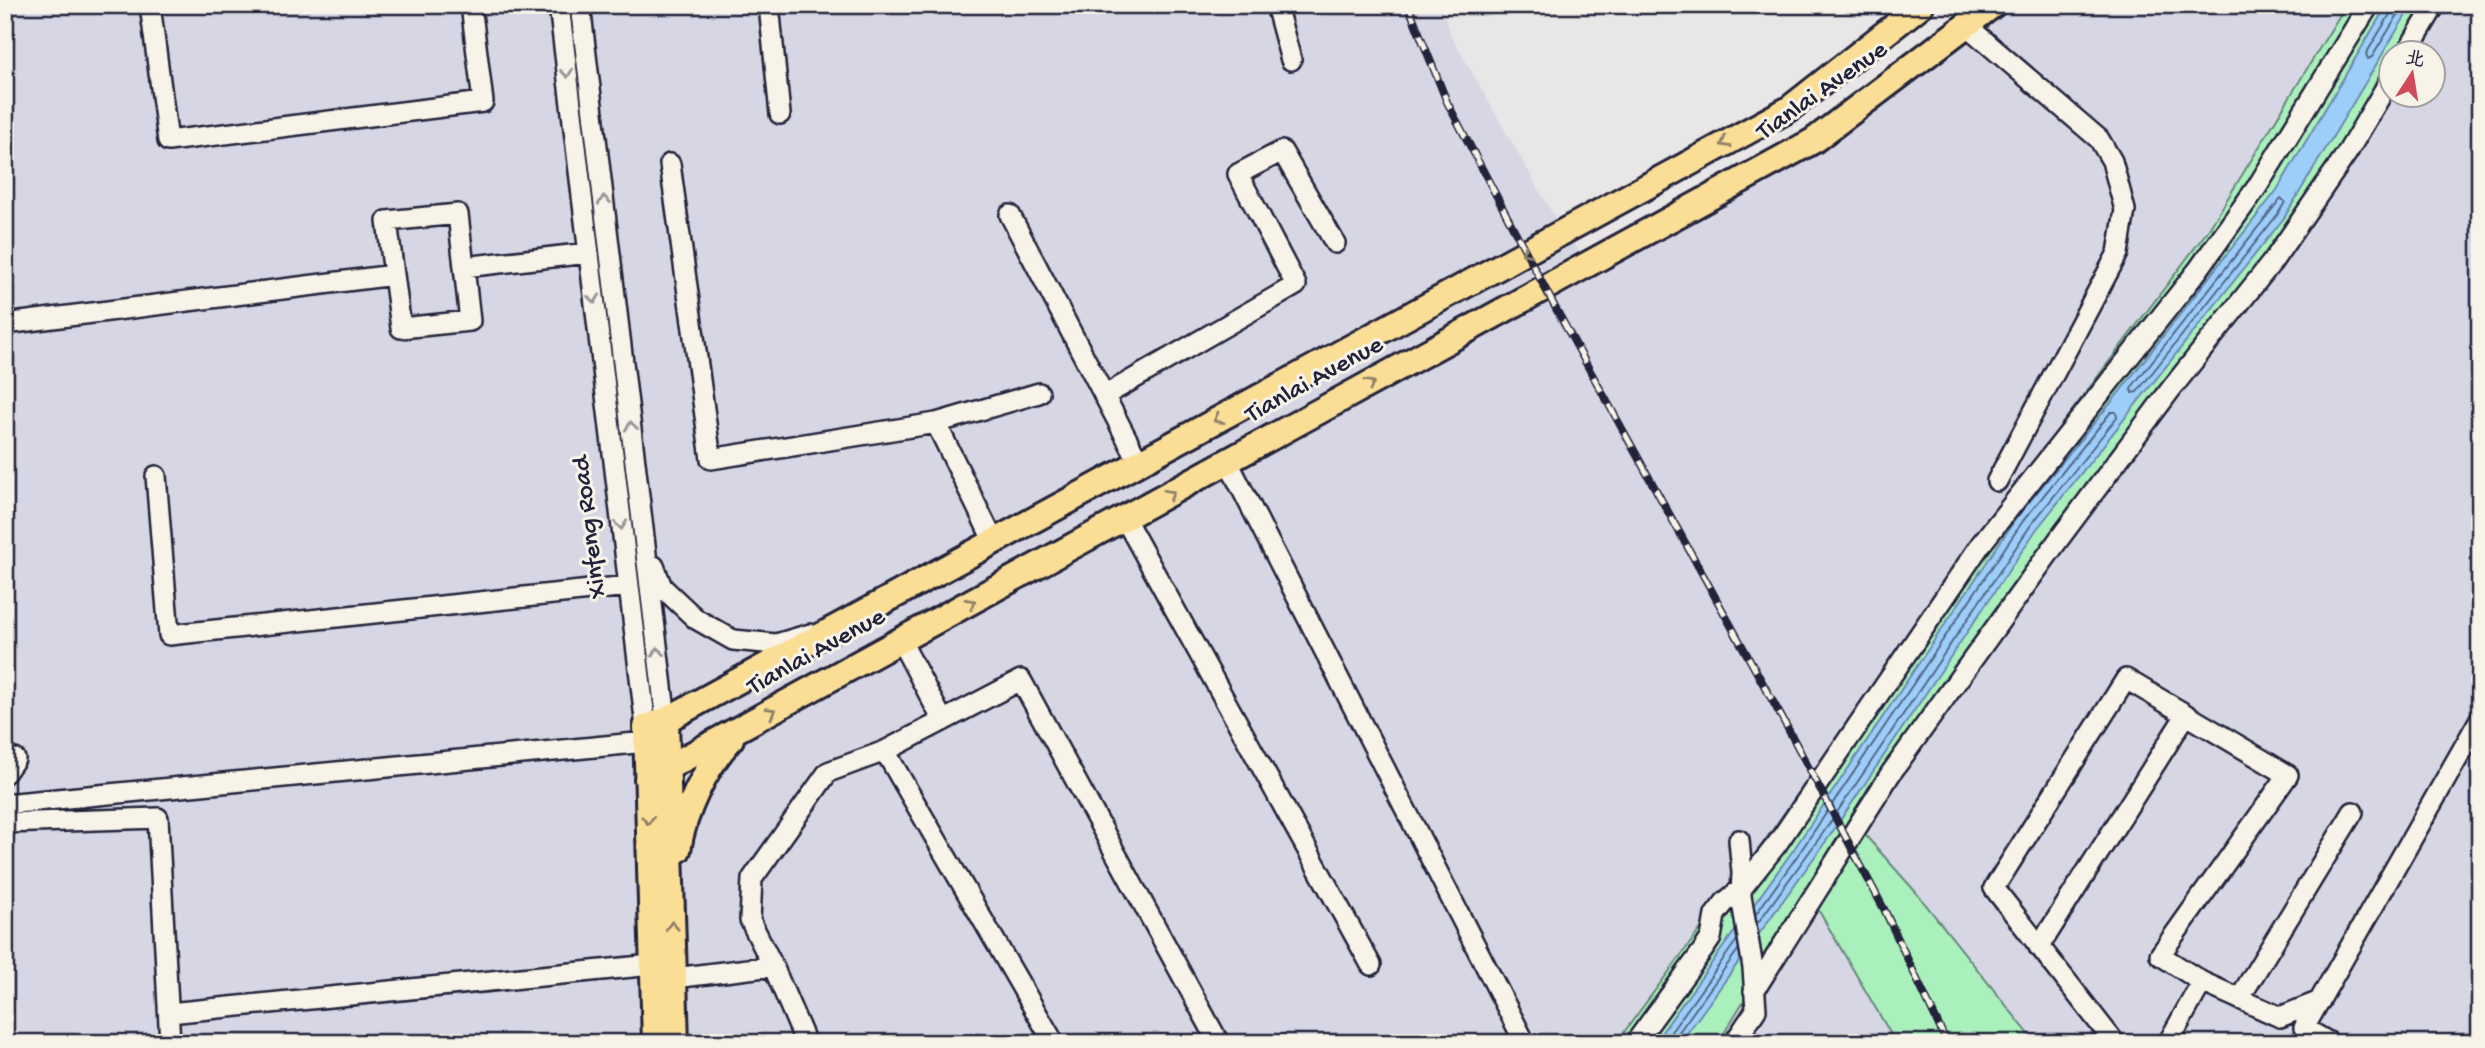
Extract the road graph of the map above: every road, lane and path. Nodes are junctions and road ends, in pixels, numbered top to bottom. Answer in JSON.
{"nodes":[{"id":1,"x":150,"y":5,"type":"edge"},
{"id":2,"x":471,"y":5,"type":"edge"},
{"id":3,"x":559,"y":5,"type":"edge"},
{"id":4,"x":580,"y":5,"type":"edge"},
{"id":5,"x":769,"y":5,"type":"edge"},
{"id":6,"x":1276,"y":5,"type":"edge"},
{"id":7,"x":1921,"y":5,"type":"edge"},
{"id":8,"x":1993,"y":5,"type":"edge"},
{"id":9,"x":2369,"y":5,"type":"edge"},
{"id":10,"x":2435,"y":5,"type":"edge"},
{"id":11,"x":1966,"y":25,"type":"junction"},
{"id":12,"x":2415,"y":38,"type":"edge"},
{"id":13,"x":1291,"y":60,"type":"dead end"},
{"id":14,"x":2376,"y":104,"type":"edge"},
{"id":15,"x":780,"y":114,"type":"dead end"},
{"id":16,"x":670,"y":164,"type":"dead end"},
{"id":17,"x":1010,"y":215,"type":"dead end"},
{"id":18,"x":1335,"y":243,"type":"dead end"},
{"id":19,"x":588,"y":253,"type":"junction"},
{"id":20,"x":464,"y":267,"type":"junction"},
{"id":21,"x":394,"y":275,"type":"junction"},
{"id":22,"x":5,"y":324,"type":"edge"},
{"id":23,"x":1039,"y":393,"type":"dead end"},
{"id":24,"x":1104,"y":396,"type":"junction"},
{"id":25,"x":936,"y":423,"type":"junction"},
{"id":26,"x":1139,"y":462,"type":"junction"},
{"id":27,"x":1228,"y":462,"type":"junction"},
{"id":28,"x":156,"y":477,"type":"dead end"},
{"id":29,"x":1997,"y":481,"type":"dead end"},
{"id":30,"x":1125,"y":519,"type":"junction"},
{"id":31,"x":994,"y":541,"type":"junction"},
{"id":32,"x":645,"y":542,"type":"junction"},
{"id":33,"x":628,"y":586,"type":"junction"},
{"id":34,"x":838,"y":626,"type":"junction"},
{"id":35,"x":901,"y":641,"type":"junction"},
{"id":36,"x":2186,"y":715,"type":"junction"},
{"id":37,"x":2480,"y":719,"type":"edge"},
{"id":38,"x":943,"y":720,"type":"junction"},
{"id":39,"x":653,"y":730,"type":"junction"},
{"id":40,"x":739,"y":730,"type":"junction"},
{"id":41,"x":885,"y":751,"type":"junction"},
{"id":42,"x":657,"y":774,"type":"junction"},
{"id":43,"x":5,"y":804,"type":"edge"},
{"id":44,"x":2353,"y":812,"type":"dead end"},
{"id":45,"x":5,"y":823,"type":"edge"},
{"id":46,"x":1739,"y":840,"type":"dead end"},
{"id":47,"x":1742,"y":892,"type":"junction"},
{"id":48,"x":671,"y":896,"type":"junction"},
{"id":49,"x":2039,"y":947,"type":"junction"},
{"id":50,"x":652,"y":965,"type":"junction"},
{"id":51,"x":1371,"y":965,"type":"dead end"},
{"id":52,"x":773,"y":966,"type":"junction"},
{"id":53,"x":674,"y":978,"type":"junction"},
{"id":54,"x":2202,"y":982,"type":"junction"},
{"id":55,"x":1754,"y":991,"type":"junction"},
{"id":56,"x":2239,"y":999,"type":"junction"},
{"id":57,"x":2320,"y":1001,"type":"junction"},
{"id":58,"x":169,"y":1013,"type":"junction"},
{"id":59,"x":170,"y":1043,"type":"edge"},
{"id":60,"x":654,"y":1043,"type":"edge"},
{"id":61,"x":676,"y":1043,"type":"edge"},
{"id":62,"x":806,"y":1043,"type":"edge"},
{"id":63,"x":1054,"y":1043,"type":"edge"},
{"id":64,"x":1219,"y":1043,"type":"edge"},
{"id":65,"x":1525,"y":1043,"type":"edge"},
{"id":66,"x":1635,"y":1043,"type":"edge"},
{"id":67,"x":1734,"y":1043,"type":"edge"},
{"id":68,"x":2115,"y":1043,"type":"edge"},
{"id":69,"x":2168,"y":1043,"type":"edge"},
{"id":70,"x":2330,"y":1043,"type":"edge"}],
"edges":[{"from":1,"to":2,"type":"street"},
{"from":3,"to":19,"type":"street","name":"Xinfeng Road","one_way":true},
{"from":32,"to":4,"type":"street","name":"Xinfeng Road","one_way":true},
{"from":5,"to":15,"type":"street"},
{"from":6,"to":13,"type":"street"},
{"from":7,"to":26,"type":"main road","name":"Tianlai Avenue","one_way":true},
{"from":8,"to":11,"type":"main road","name":"Tianlai Avenue"},
{"from":9,"to":47,"type":"street"},
{"from":10,"to":12,"type":"street"},
{"from":27,"to":11,"type":"main road","name":"Tianlai Avenue","one_way":true},
{"from":11,"to":29,"type":"street"},
{"from":14,"to":55,"type":"street"},
{"from":16,"to":25,"type":"street"},
{"from":17,"to":24,"type":"street"},
{"from":18,"to":24,"type":"street"},
{"from":19,"to":20,"type":"street"},
{"from":19,"to":33,"type":"street","name":"Xinfeng Road","one_way":true},
{"from":20,"to":21,"type":"street"},
{"from":20,"to":21,"type":"street"},
{"from":21,"to":22,"type":"street"},
{"from":23,"to":25,"type":"street"},
{"from":24,"to":26,"type":"street"},
{"from":25,"to":31,"type":"street"},
{"from":26,"to":31,"type":"main road","name":"Tianlai Avenue"},
{"from":30,"to":27,"type":"main road","name":"Tianlai Avenue","one_way":true},
{"from":27,"to":65,"type":"street"},
{"from":28,"to":33,"type":"street"},
{"from":35,"to":30,"type":"main road","name":"Tianlai Avenue","one_way":true},
{"from":30,"to":51,"type":"street"},
{"from":31,"to":34,"type":"main road","name":"Tianlai Avenue"},
{"from":32,"to":34,"type":"street"},
{"from":39,"to":32,"type":"street","name":"Xinfeng Road","one_way":true},
{"from":33,"to":39,"type":"street","name":"Xinfeng Road"},
{"from":34,"to":39,"type":"main road","name":"Tianlai Avenue"},
{"from":35,"to":38,"type":"street"},
{"from":40,"to":35,"type":"main road","name":"Tianlai Avenue","one_way":true},
{"from":36,"to":49,"type":"street"},
{"from":36,"to":49,"type":"street"},
{"from":36,"to":54,"type":"street"},
{"from":37,"to":57,"type":"street"},
{"from":38,"to":41,"type":"street"},
{"from":38,"to":64,"type":"street"},
{"from":39,"to":42,"type":"main road","name":"Xinfeng Road"},
{"from":39,"to":43,"type":"street"},
{"from":40,"to":42,"type":"main road","name":"Tianlai Avenue"},
{"from":40,"to":48,"type":"main road"},
{"from":41,"to":52,"type":"street"},
{"from":41,"to":63,"type":"street"},
{"from":42,"to":48,"type":"main road","name":"Xinfeng Road"},
{"from":42,"to":50,"type":"main road","name":"Xinfeng Road","one_way":true},
{"from":44,"to":56,"type":"street"},
{"from":45,"to":58,"type":"street"},
{"from":46,"to":47,"type":"street"},
{"from":47,"to":55,"type":"street"},
{"from":47,"to":66,"type":"street"},
{"from":53,"to":48,"type":"main road","name":"Xinfeng Road","one_way":true},
{"from":49,"to":68,"type":"street"},
{"from":50,"to":58,"type":"street"},
{"from":50,"to":60,"type":"main road","name":"Xinfeng Road"},
{"from":52,"to":53,"type":"street"},
{"from":52,"to":62,"type":"street"},
{"from":53,"to":61,"type":"main road","name":"Xinfeng Road"},
{"from":54,"to":56,"type":"street"},
{"from":54,"to":69,"type":"street"},
{"from":55,"to":67,"type":"street"},
{"from":56,"to":57,"type":"street"},
{"from":57,"to":70,"type":"street"},
{"from":58,"to":59,"type":"street"}]}
